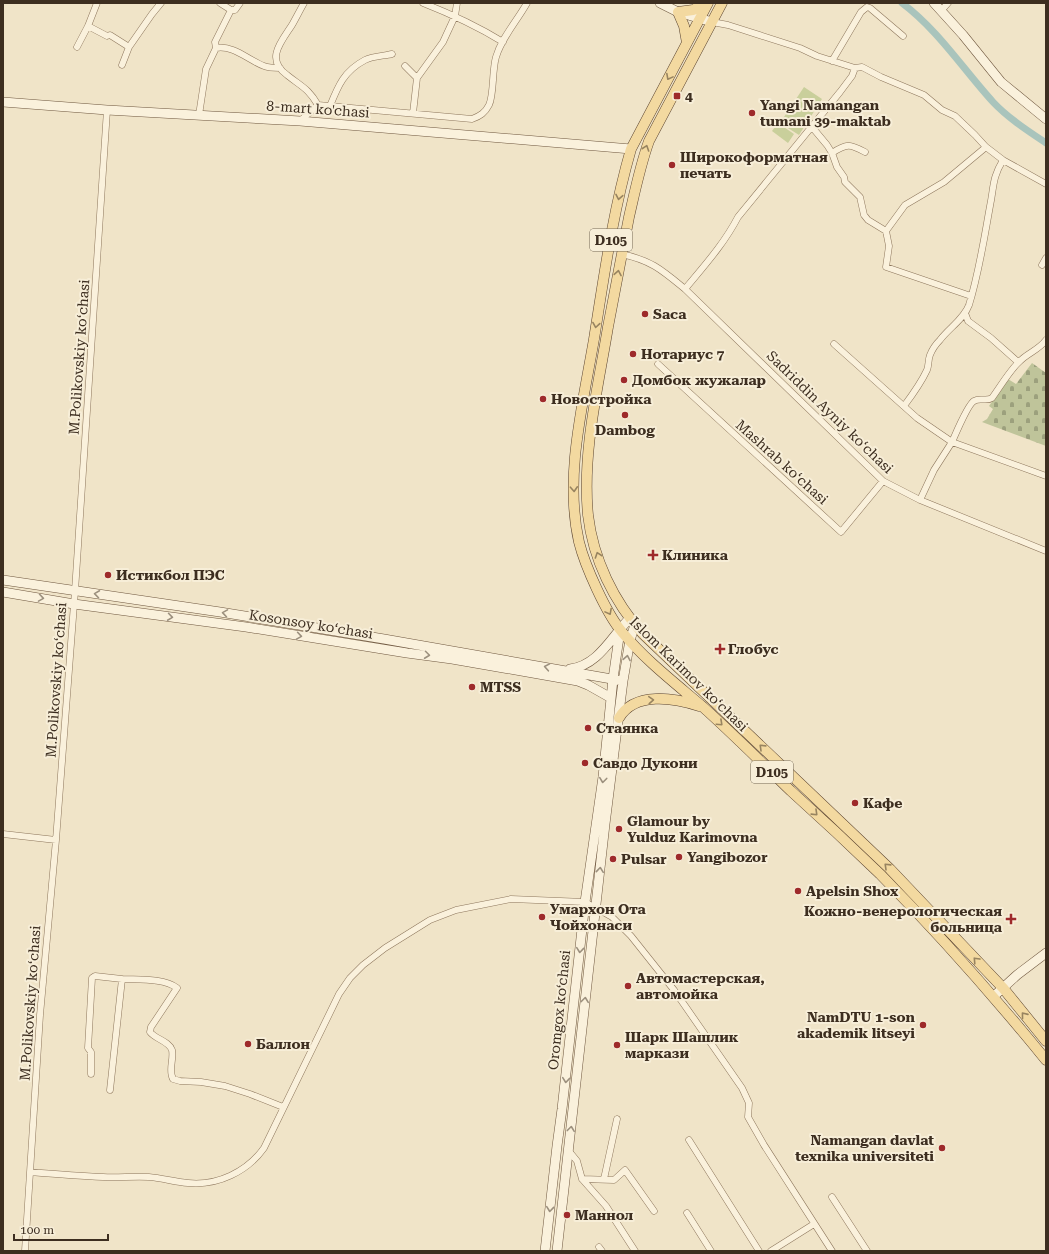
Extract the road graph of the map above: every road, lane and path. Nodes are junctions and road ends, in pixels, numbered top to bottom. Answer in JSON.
{"nodes":[{"id":1,"x":96,"y":3,"type":"edge"},
{"id":2,"x":161,"y":3,"type":"edge"},
{"id":3,"x":220,"y":3,"type":"edge"},
{"id":4,"x":240,"y":3,"type":"edge"},
{"id":5,"x":304,"y":3,"type":"edge"},
{"id":6,"x":423,"y":3,"type":"edge"},
{"id":7,"x":457,"y":3,"type":"edge"},
{"id":8,"x":527,"y":3,"type":"edge"},
{"id":9,"x":660,"y":3,"type":"edge"},
{"id":10,"x":707,"y":3,"type":"edge"},
{"id":11,"x":722,"y":3,"type":"edge"},
{"id":12,"x":934,"y":3,"type":"edge"},
{"id":13,"x":948,"y":3,"type":"edge"},
{"id":14,"x":230,"y":10,"type":"junction"},
{"id":15,"x":942,"y":11,"type":"junction"},
{"id":16,"x":678,"y":12,"type":"junction"},
{"id":17,"x":455,"y":16,"type":"junction"},
{"id":18,"x":700,"y":18,"type":"junction"},
{"id":19,"x":712,"y":22,"type":"junction"},
{"id":20,"x":88,"y":26,"type":"junction"},
{"id":21,"x":903,"y":36,"type":"dead end"},
{"id":22,"x":503,"y":42,"type":"junction"},
{"id":23,"x":687,"y":43,"type":"junction"},
{"id":24,"x":77,"y":47,"type":"dead end"},
{"id":25,"x":129,"y":47,"type":"junction"},
{"id":26,"x":216,"y":48,"type":"junction"},
{"id":27,"x":392,"y":54,"type":"dead end"},
{"id":28,"x":832,"y":61,"type":"junction"},
{"id":29,"x":122,"y":65,"type":"dead end"},
{"id":30,"x":405,"y":66,"type":"dead end"},
{"id":31,"x":280,"y":68,"type":"junction"},
{"id":32,"x":854,"y":68,"type":"junction"},
{"id":33,"x":417,"y":78,"type":"junction"},
{"id":34,"x":3,"y":102,"type":"edge"},
{"id":35,"x":318,"y":105,"type":"junction"},
{"id":36,"x":330,"y":106,"type":"junction"},
{"id":37,"x":107,"y":110,"type":"junction"},
{"id":38,"x":413,"y":113,"type":"junction"},
{"id":39,"x":199,"y":115,"type":"junction"},
{"id":40,"x":1046,"y":119,"type":"edge"},
{"id":41,"x":300,"y":121,"type":"junction"},
{"id":42,"x":812,"y":127,"type":"junction"},
{"id":43,"x":986,"y":147,"type":"junction"},
{"id":44,"x":631,"y":149,"type":"junction"},
{"id":45,"x":865,"y":152,"type":"dead end"},
{"id":46,"x":832,"y":153,"type":"junction"},
{"id":47,"x":1003,"y":160,"type":"junction"},
{"id":48,"x":1046,"y":184,"type":"edge"},
{"id":49,"x":886,"y":231,"type":"junction"},
{"id":50,"x":621,"y":254,"type":"junction"},
{"id":51,"x":1046,"y":258,"type":"edge"},
{"id":52,"x":1042,"y":266,"type":"dead end"},
{"id":53,"x":685,"y":289,"type":"junction"},
{"id":54,"x":971,"y":296,"type":"junction"},
{"id":55,"x":965,"y":313,"type":"junction"},
{"id":56,"x":1046,"y":340,"type":"edge"},
{"id":57,"x":834,"y":344,"type":"dead end"},
{"id":58,"x":1018,"y":362,"type":"junction"},
{"id":59,"x":658,"y":364,"type":"dead end"},
{"id":60,"x":904,"y":406,"type":"junction"},
{"id":61,"x":952,"y":442,"type":"junction"},
{"id":62,"x":1046,"y":476,"type":"edge"},
{"id":63,"x":883,"y":481,"type":"junction"},
{"id":64,"x":920,"y":500,"type":"junction"},
{"id":65,"x":1046,"y":551,"type":"edge"},
{"id":66,"x":3,"y":580,"type":"edge"},
{"id":67,"x":75,"y":591,"type":"junction"},
{"id":68,"x":3,"y":592,"type":"edge"},
{"id":69,"x":74,"y":604,"type":"junction"},
{"id":70,"x":632,"y":622,"type":"junction"},
{"id":71,"x":620,"y":630,"type":"junction"},
{"id":72,"x":630,"y":640,"type":"junction"},
{"id":73,"x":565,"y":670,"type":"junction"},
{"id":74,"x":613,"y":679,"type":"junction"},
{"id":75,"x":623,"y":681,"type":"junction"},
{"id":76,"x":611,"y":698,"type":"junction"},
{"id":77,"x":703,"y":707,"type":"junction"},
{"id":78,"x":619,"y":718,"type":"junction"},
{"id":79,"x":3,"y":834,"type":"edge"},
{"id":80,"x":56,"y":840,"type":"junction"},
{"id":81,"x":585,"y":902,"type":"junction"},
{"id":82,"x":596,"y":907,"type":"junction"},
{"id":83,"x":1046,"y":953,"type":"edge"},
{"id":84,"x":122,"y":979,"type":"junction"},
{"id":85,"x":1003,"y":988,"type":"junction"},
{"id":86,"x":994,"y":996,"type":"junction"},
{"id":87,"x":1046,"y":1041,"type":"edge"},
{"id":88,"x":1046,"y":1060,"type":"edge"},
{"id":89,"x":91,"y":1074,"type":"dead end"},
{"id":90,"x":110,"y":1090,"type":"dead end"},
{"id":91,"x":283,"y":1107,"type":"junction"},
{"id":92,"x":617,"y":1119,"type":"dead end"},
{"id":93,"x":689,"y":1140,"type":"dead end"},
{"id":94,"x":568,"y":1150,"type":"junction"},
{"id":95,"x":30,"y":1172,"type":"junction"},
{"id":96,"x":582,"y":1179,"type":"junction"},
{"id":97,"x":604,"y":1179,"type":"junction"},
{"id":98,"x":832,"y":1197,"type":"dead end"},
{"id":99,"x":654,"y":1211,"type":"dead end"},
{"id":100,"x":687,"y":1214,"type":"dead end"},
{"id":101,"x":548,"y":1224,"type":"junction"},
{"id":102,"x":814,"y":1224,"type":"junction"},
{"id":103,"x":560,"y":1226,"type":"junction"},
{"id":104,"x":558,"y":1249,"type":"edge"},
{"id":105,"x":25,"y":1251,"type":"edge"},
{"id":106,"x":545,"y":1251,"type":"edge"},
{"id":107,"x":635,"y":1251,"type":"edge"},
{"id":108,"x":711,"y":1251,"type":"edge"},
{"id":109,"x":759,"y":1251,"type":"edge"},
{"id":110,"x":771,"y":1251,"type":"edge"},
{"id":111,"x":832,"y":1251,"type":"edge"},
{"id":112,"x":867,"y":1251,"type":"edge"}],
"edges":[{"from":1,"to":20,"type":"street"},
{"from":2,"to":25,"type":"street"},
{"from":3,"to":14,"type":"street"},
{"from":4,"to":14,"type":"street"},
{"from":5,"to":31,"type":"street"},
{"from":6,"to":17,"type":"street"},
{"from":7,"to":17,"type":"street"},
{"from":8,"to":22,"type":"street"},
{"from":9,"to":16,"type":"street"},
{"from":10,"to":16,"type":"main road"},
{"from":10,"to":18,"type":"main road","name":"Islom Karimov koʻchasi","number":"D105"},
{"from":11,"to":19,"type":"main road","name":"Islom Karimov koʻchasi","number":"D105"},
{"from":12,"to":15,"type":"street"},
{"from":13,"to":15,"type":"street"},
{"from":14,"to":26,"type":"street"},
{"from":15,"to":40,"type":"street"},
{"from":16,"to":18,"type":"street"},
{"from":16,"to":23,"type":"main road"},
{"from":17,"to":22,"type":"street"},
{"from":17,"to":33,"type":"street"},
{"from":18,"to":19,"type":"street"},
{"from":18,"to":23,"type":"main road","name":"Islom Karimov koʻchasi","number":"D105"},
{"from":19,"to":28,"type":"street"},
{"from":50,"to":19,"type":"main road","name":"Islom Karimov koʻchasi","number":"D105","one_way":true},
{"from":20,"to":24,"type":"street"},
{"from":20,"to":25,"type":"street"},
{"from":21,"to":28,"type":"street"},
{"from":22,"to":38,"type":"street"},
{"from":23,"to":44,"type":"main road","name":"Islom Karimov koʻchasi","number":"D105","one_way":true},
{"from":25,"to":29,"type":"street"},
{"from":26,"to":31,"type":"street"},
{"from":26,"to":39,"type":"street"},
{"from":27,"to":36,"type":"street"},
{"from":28,"to":32,"type":"street"},
{"from":30,"to":33,"type":"street"},
{"from":31,"to":35,"type":"street"},
{"from":32,"to":42,"type":"street"},
{"from":32,"to":43,"type":"street"},
{"from":33,"to":38,"type":"street"},
{"from":34,"to":37,"type":"street","name":"8-mart ko'chasi"},
{"from":35,"to":36,"type":"street"},
{"from":35,"to":41,"type":"street"},
{"from":36,"to":38,"type":"street"},
{"from":37,"to":39,"type":"street","name":"8-mart ko'chasi"},
{"from":37,"to":67,"type":"street","name":"M.Polikovskiy koʻchasi"},
{"from":39,"to":41,"type":"street","name":"8-mart ko'chasi"},
{"from":41,"to":44,"type":"street","name":"8-mart ko'chasi"},
{"from":42,"to":46,"type":"street"},
{"from":42,"to":53,"type":"street"},
{"from":43,"to":47,"type":"street"},
{"from":43,"to":49,"type":"street"},
{"from":44,"to":71,"type":"main road","name":"Islom Karimov koʻchasi","number":"D105","one_way":true},
{"from":45,"to":46,"type":"street"},
{"from":46,"to":49,"type":"street"},
{"from":47,"to":48,"type":"street"},
{"from":47,"to":54,"type":"street"},
{"from":49,"to":54,"type":"street"},
{"from":50,"to":53,"type":"street","name":"Sadriddin Ayniy koʻchasi"},
{"from":70,"to":50,"type":"main road","name":"Islom Karimov koʻchasi","number":"D105","one_way":true},
{"from":51,"to":52,"type":"street"},
{"from":53,"to":63,"type":"street","name":"Sadriddin Ayniy koʻchasi"},
{"from":54,"to":55,"type":"street"},
{"from":55,"to":58,"type":"street"},
{"from":55,"to":60,"type":"street"},
{"from":56,"to":58,"type":"street"},
{"from":57,"to":60,"type":"street"},
{"from":58,"to":61,"type":"street"},
{"from":59,"to":63,"type":"street","name":"Mashrab koʻchasi"},
{"from":60,"to":61,"type":"street"},
{"from":61,"to":62,"type":"street"},
{"from":61,"to":64,"type":"street"},
{"from":63,"to":64,"type":"street","name":"Sadriddin Ayniy koʻchasi"},
{"from":64,"to":65,"type":"street","name":"Sadriddin Ayniy koʻchasi"},
{"from":66,"to":67,"type":"street","name":"Kosonsoy koʻchasi"},
{"from":67,"to":69,"type":"street","name":"M.Polikovskiy koʻchasi"},
{"from":73,"to":67,"type":"street","name":"Kosonsoy koʻchasi","one_way":true},
{"from":68,"to":69,"type":"street","name":"Kosonsoy koʻchasi","one_way":true},
{"from":69,"to":76,"type":"street","name":"Kosonsoy koʻchasi","one_way":true},
{"from":69,"to":80,"type":"street","name":"M.Polikovskiy koʻchasi"},
{"from":70,"to":71,"type":"street"},
{"from":70,"to":72,"type":"street","name":"Oromgox ko‘chasi"},
{"from":85,"to":70,"type":"main road","name":"Islom Karimov koʻchasi","number":"D105","one_way":true},
{"from":71,"to":72,"type":"main road","name":"Islom Karimov koʻchasi","number":"D105"},
{"from":71,"to":73,"type":"street"},
{"from":71,"to":74,"type":"street","name":"Oromgox ko‘chasi"},
{"from":75,"to":72,"type":"street","name":"Oromgox ko‘chasi","one_way":true},
{"from":72,"to":77,"type":"main road","name":"Islom Karimov koʻchasi","number":"D105"},
{"from":73,"to":74,"type":"street","name":"Kosonsoy koʻchasi"},
{"from":74,"to":75,"type":"street","name":"Kosonsoy koʻchasi"},
{"from":74,"to":76,"type":"street","name":"Oromgox ko‘chasi"},
{"from":75,"to":78,"type":"street","name":"Oromgox ko‘chasi"},
{"from":76,"to":81,"type":"street","name":"Oromgox ko‘chasi","one_way":true},
{"from":78,"to":77,"type":"main road","one_way":true},
{"from":77,"to":86,"type":"main road","name":"Islom Karimov koʻchasi","number":"D105","one_way":true},
{"from":82,"to":78,"type":"street","name":"Oromgox ko‘chasi","one_way":true},
{"from":79,"to":80,"type":"street"},
{"from":80,"to":95,"type":"street","name":"M.Polikovskiy koʻchasi"},
{"from":81,"to":82,"type":"street"},
{"from":81,"to":91,"type":"street"},
{"from":81,"to":101,"type":"street","name":"Oromgox ko‘chasi","one_way":true},
{"from":94,"to":82,"type":"street","name":"Oromgox ko‘chasi","one_way":true},
{"from":82,"to":102,"type":"street"},
{"from":83,"to":85,"type":"street"},
{"from":84,"to":89,"type":"street"},
{"from":84,"to":90,"type":"street"},
{"from":84,"to":91,"type":"street"},
{"from":85,"to":86,"type":"street"},
{"from":87,"to":85,"type":"main road","name":"Islom Karimov koʻchasi","number":"D105","one_way":true},
{"from":86,"to":88,"type":"main road","name":"Islom Karimov koʻchasi","number":"D105"},
{"from":91,"to":95,"type":"street"},
{"from":92,"to":97,"type":"street"},
{"from":93,"to":109,"type":"street"},
{"from":94,"to":96,"type":"street"},
{"from":94,"to":103,"type":"street","name":"Oromgox ko‘chasi"},
{"from":95,"to":105,"type":"street","name":"M.Polikovskiy koʻchasi"},
{"from":96,"to":97,"type":"street"},
{"from":96,"to":107,"type":"street"},
{"from":97,"to":99,"type":"street"},
{"from":98,"to":112,"type":"street"},
{"from":100,"to":108,"type":"street"},
{"from":101,"to":103,"type":"street"},
{"from":101,"to":106,"type":"street","name":"Oromgox ko‘chasi"},
{"from":102,"to":110,"type":"street"},
{"from":102,"to":111,"type":"street"},
{"from":103,"to":104,"type":"street","name":"Oromgox ko‘chasi"}]}
